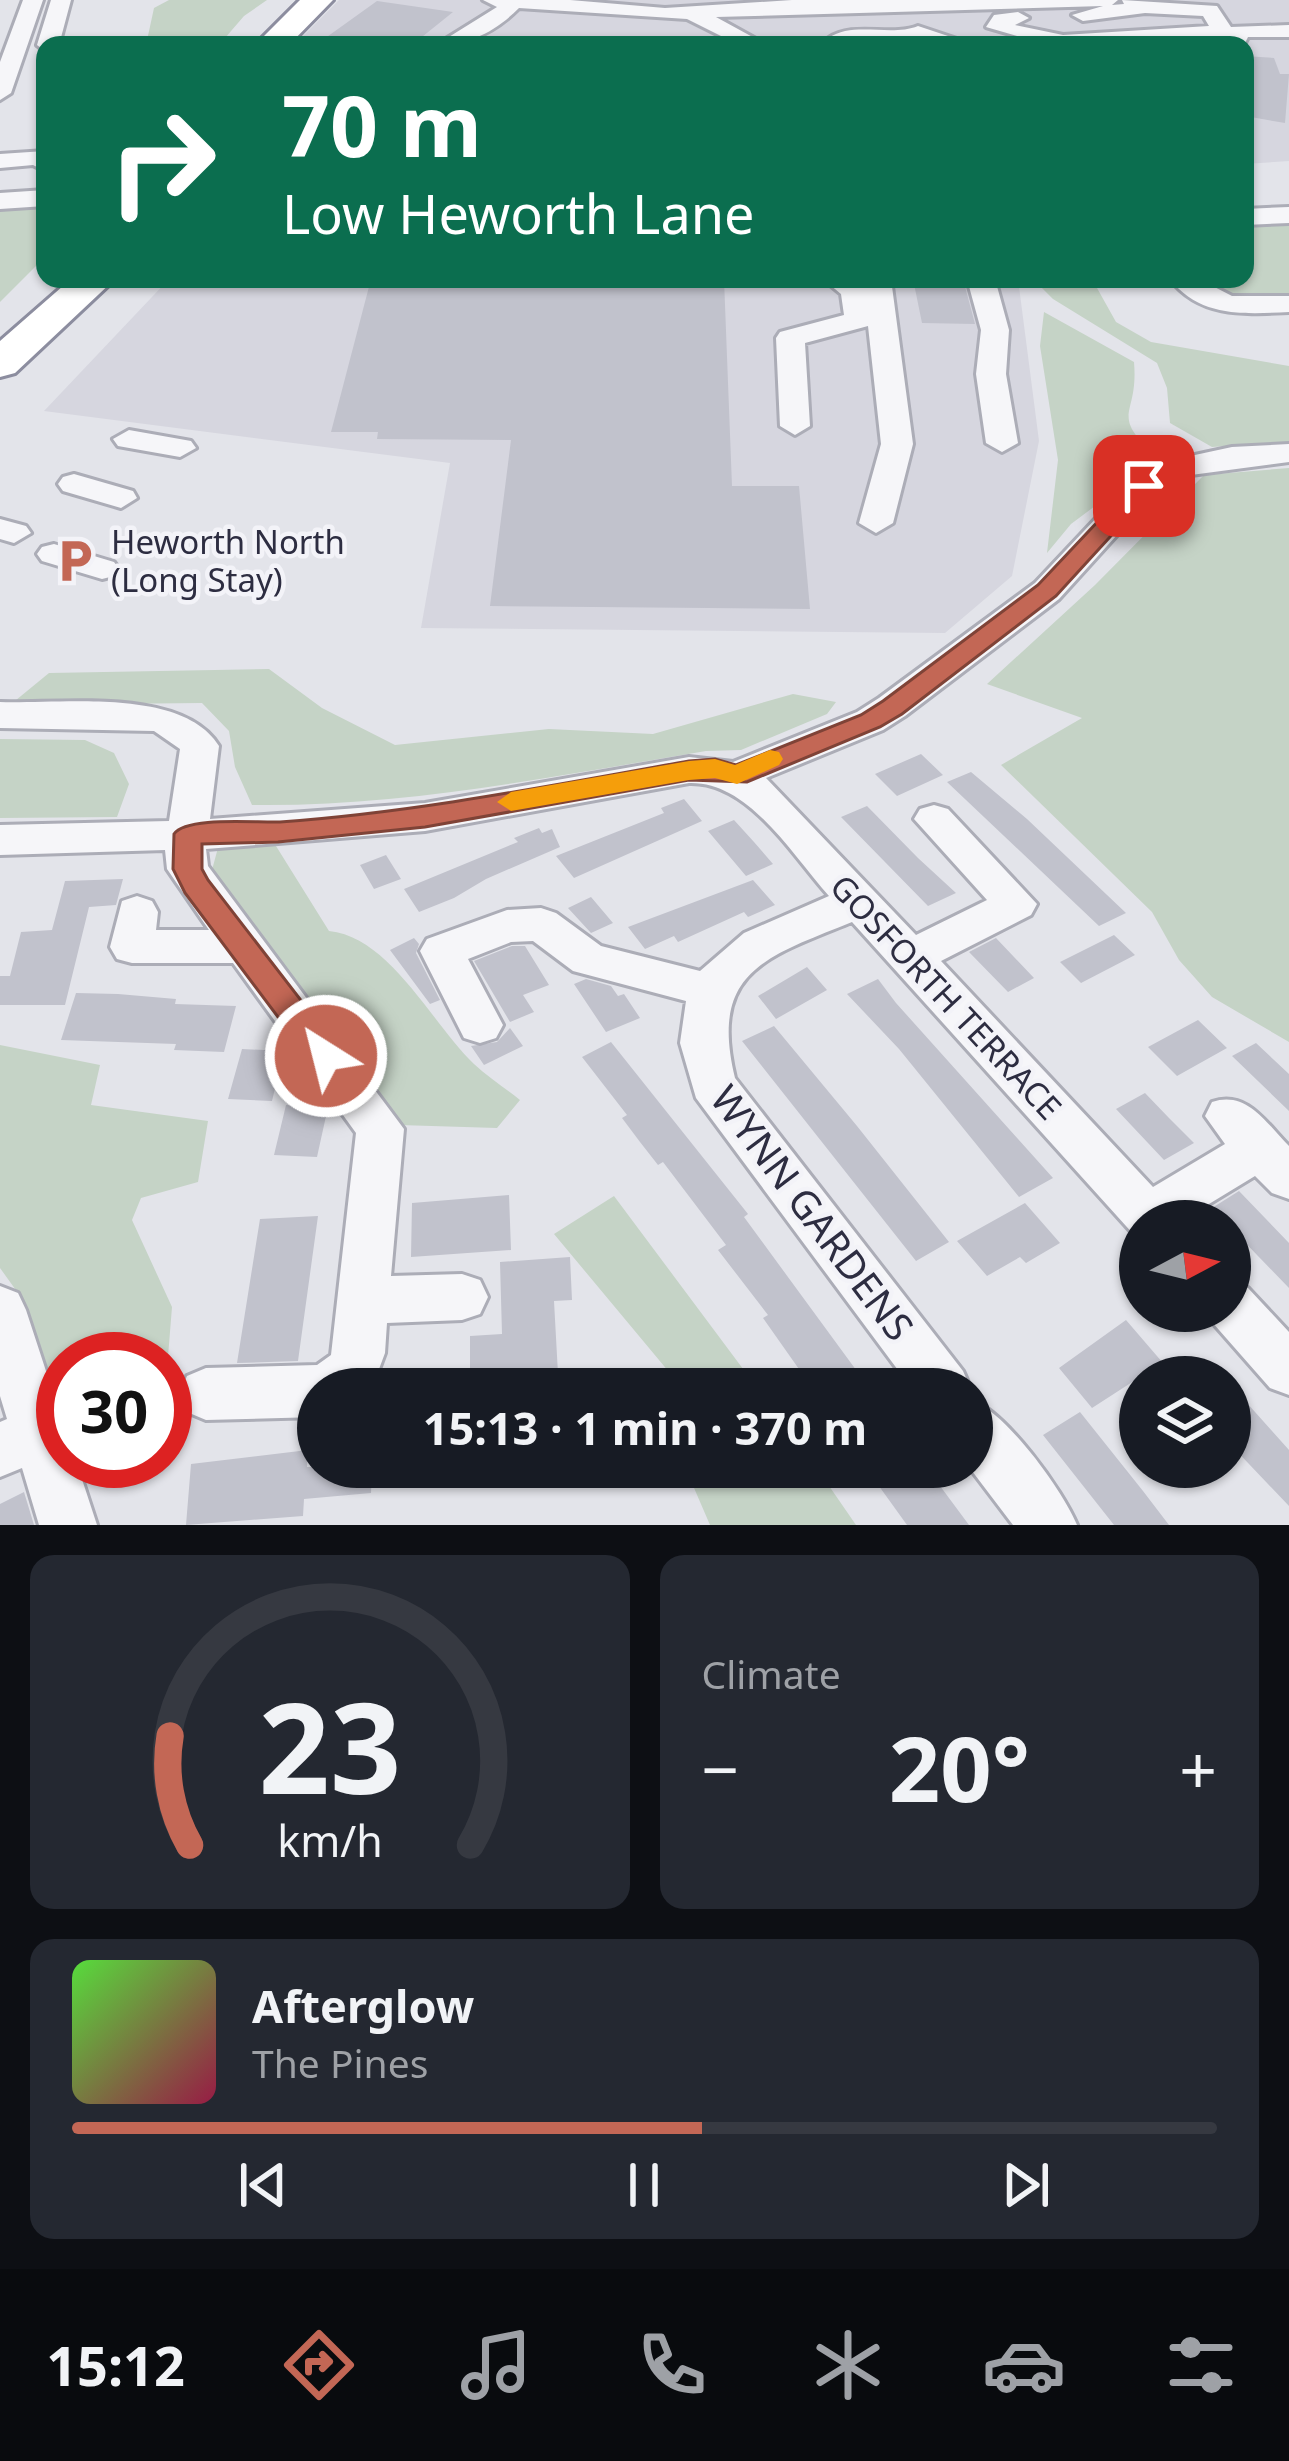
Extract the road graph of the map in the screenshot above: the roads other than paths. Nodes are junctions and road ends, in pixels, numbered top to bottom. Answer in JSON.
{"nodes":[{"id":1,"x":61,"y":0,"type":"edge"},
{"id":2,"x":290,"y":0,"type":"edge"},
{"id":3,"x":318,"y":0,"type":"edge"},
{"id":4,"x":1108,"y":0,"type":"edge"},
{"id":5,"x":1132,"y":0,"type":"edge"},
{"id":6,"x":1145,"y":0,"type":"edge"},
{"id":7,"x":504,"y":1,"type":"edge"},
{"id":8,"x":974,"y":3,"type":"edge"},
{"id":9,"x":914,"y":4,"type":"junction"},
{"id":10,"x":1275,"y":4,"type":"dead end"},
{"id":11,"x":813,"y":5,"type":"junction"},
{"id":12,"x":666,"y":7,"type":"edge"},
{"id":13,"x":693,"y":14,"type":"junction"},
{"id":14,"x":19,"y":15,"type":"edge"},
{"id":15,"x":1289,"y":27,"type":"edge"},
{"id":16,"x":51,"y":36,"type":"edge"},
{"id":17,"x":252,"y":36,"type":"edge"},
{"id":18,"x":281,"y":36,"type":"edge"},
{"id":19,"x":464,"y":36,"type":"edge"},
{"id":20,"x":737,"y":36,"type":"edge"},
{"id":21,"x":840,"y":36,"type":"edge"},
{"id":22,"x":919,"y":36,"type":"edge"},
{"id":23,"x":1237,"y":36,"type":"edge"},
{"id":24,"x":2,"y":83,"type":"edge"},
{"id":25,"x":36,"y":157,"type":"edge"},
{"id":26,"x":0,"y":161,"type":"edge"},
{"id":27,"x":36,"y":199,"type":"edge"},
{"id":28,"x":0,"y":201,"type":"edge"},
{"id":29,"x":1289,"y":215,"type":"edge"},
{"id":30,"x":1254,"y":217,"type":"edge"},
{"id":31,"x":48,"y":288,"type":"edge"},
{"id":32,"x":85,"y":288,"type":"edge"},
{"id":33,"x":851,"y":288,"type":"edge"},
{"id":34,"x":878,"y":288,"type":"edge"},
{"id":35,"x":983,"y":288,"type":"edge"},
{"id":36,"x":1191,"y":288,"type":"edge"},
{"id":37,"x":1289,"y":304,"type":"edge"},
{"id":38,"x":0,"y":332,"type":"edge"},
{"id":39,"x":0,"y":364,"type":"edge"},
{"id":40,"x":795,"y":426,"type":"dead end"},
{"id":41,"x":129,"y":439,"type":"dead end"},
{"id":42,"x":1002,"y":443,"type":"dead end"},
{"id":43,"x":180,"y":448,"type":"dead end"},
{"id":44,"x":1289,"y":453,"type":"edge"},
{"id":45,"x":74,"y":484,"type":"dead end"},
{"id":46,"x":121,"y":498,"type":"dead end"},
{"id":47,"x":876,"y":523,"type":"dead end"},
{"id":48,"x":54,"y":554,"type":"dead end"},
{"id":49,"x":102,"y":569,"type":"dead end"},
{"id":50,"x":0,"y":716,"type":"edge"},
{"id":51,"x":737,"y":775,"type":"junction"},
{"id":52,"x":934,"y":819,"type":"dead end"},
{"id":53,"x":188,"y":834,"type":"junction"},
{"id":54,"x":0,"y":840,"type":"edge"},
{"id":55,"x":858,"y":902,"type":"junction"},
{"id":56,"x":137,"y":912,"type":"dead end"},
{"id":57,"x":245,"y":946,"type":"junction"},
{"id":58,"x":909,"y":958,"type":"junction"},
{"id":59,"x":708,"y":990,"type":"junction"},
{"id":60,"x":480,"y":1025,"type":"dead end"},
{"id":61,"x":1259,"y":1148,"type":"edge"},
{"id":62,"x":1133,"y":1200,"type":"edge"},
{"id":63,"x":1178,"y":1200,"type":"edge"},
{"id":64,"x":462,"y":1297,"type":"dead end"},
{"id":65,"x":363,"y":1300,"type":"junction"},
{"id":66,"x":1,"y":1310,"type":"edge"},
{"id":67,"x":1251,"y":1328,"type":"edge"},
{"id":68,"x":352,"y":1368,"type":"edge"},
{"id":69,"x":928,"y":1368,"type":"edge"},
{"id":70,"x":1289,"y":1370,"type":"edge"},
{"id":71,"x":297,"y":1392,"type":"edge"},
{"id":72,"x":206,"y":1394,"type":"dead end"},
{"id":73,"x":18,"y":1442,"type":"edge"},
{"id":74,"x":993,"y":1453,"type":"edge"},
{"id":75,"x":68,"y":1525,"type":"edge"},
{"id":76,"x":1048,"y":1525,"type":"edge"}],
"edges":[{"from":1,"to":16,"type":"street"},
{"from":2,"to":17,"type":"highway"},
{"from":3,"to":18,"type":"highway"},
{"from":4,"to":8,"type":"street"},
{"from":5,"to":6,"type":"street"},
{"from":7,"to":12,"type":"street"},
{"from":7,"to":19,"type":"street"},
{"from":8,"to":9,"type":"street"},
{"from":9,"to":11,"type":"street"},
{"from":9,"to":22,"type":"street"},
{"from":10,"to":15,"type":"street"},
{"from":11,"to":13,"type":"street"},
{"from":11,"to":21,"type":"street"},
{"from":12,"to":13,"type":"street"},
{"from":13,"to":20,"type":"street"},
{"from":14,"to":24,"type":"street"},
{"from":15,"to":23,"type":"street"},
{"from":25,"to":26,"type":"street"},
{"from":27,"to":28,"type":"street"},
{"from":29,"to":30,"type":"street"},
{"from":31,"to":38,"type":"highway"},
{"from":32,"to":39,"type":"highway"},
{"from":33,"to":40,"type":"street"},
{"from":34,"to":47,"type":"street"},
{"from":35,"to":42,"type":"street"},
{"from":36,"to":37,"type":"street"},
{"from":41,"to":43,"type":"street"},
{"from":44,"to":51,"type":"street"},
{"from":45,"to":46,"type":"street"},
{"from":48,"to":49,"type":"street"},
{"from":50,"to":53,"type":"street"},
{"from":51,"to":53,"type":"street"},
{"from":51,"to":55,"type":"street","name":"GOSFORTH TERRACE"},
{"from":52,"to":58,"type":"street"},
{"from":53,"to":54,"type":"street"},
{"from":53,"to":57,"type":"street"},
{"from":55,"to":58,"type":"street","name":"GOSFORTH TERRACE"},
{"from":55,"to":59,"type":"street"},
{"from":56,"to":57,"type":"street"},
{"from":57,"to":65,"type":"street"},
{"from":58,"to":62,"type":"street","name":"GOSFORTH TERRACE"},
{"from":59,"to":60,"type":"street"},
{"from":59,"to":69,"type":"street","name":"WYNN GARDENS"},
{"from":61,"to":63,"type":"street"},
{"from":64,"to":65,"type":"street"},
{"from":65,"to":68,"type":"street"},
{"from":66,"to":73,"type":"street"},
{"from":67,"to":70,"type":"street"},
{"from":71,"to":72,"type":"street"},
{"from":73,"to":75,"type":"street"},
{"from":74,"to":76,"type":"street"}]}
